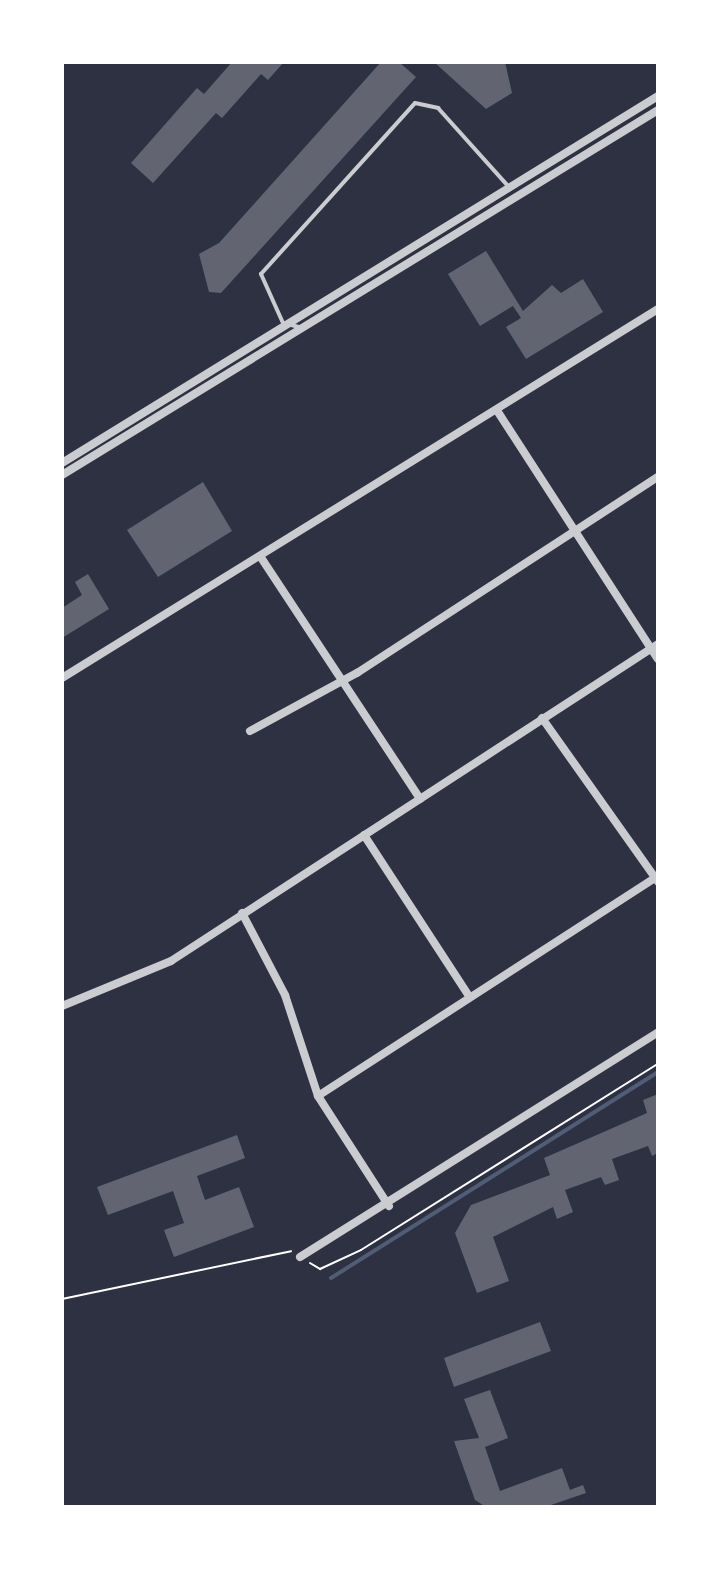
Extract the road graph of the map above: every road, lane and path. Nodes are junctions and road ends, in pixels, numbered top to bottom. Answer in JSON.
{"nodes":[{"id":1,"x":658,"y":96,"type":"edge"},
{"id":2,"x":658,"y":110,"type":"edge"},
{"id":3,"x":507,"y":185,"type":"junction"},
{"id":4,"x":658,"y":309,"type":"edge"},
{"id":5,"x":283,"y":323,"type":"junction"},
{"id":6,"x":314,"y":326,"type":"junction"},
{"id":7,"x":498,"y":412,"type":"junction"},
{"id":8,"x":62,"y":463,"type":"edge"},
{"id":9,"x":62,"y":475,"type":"edge"},
{"id":10,"x":658,"y":477,"type":"edge"},
{"id":11,"x":576,"y":533,"type":"junction"},
{"id":12,"x":260,"y":556,"type":"junction"},
{"id":13,"x":655,"y":647,"type":"edge"},
{"id":14,"x":658,"y":659,"type":"edge"},
{"id":15,"x":62,"y":678,"type":"edge"},
{"id":16,"x":341,"y":679,"type":"junction"},
{"id":17,"x":542,"y":718,"type":"junction"},
{"id":18,"x":250,"y":731,"type":"dead end"},
{"id":19,"x":420,"y":799,"type":"junction"},
{"id":20,"x":364,"y":835,"type":"junction"},
{"id":21,"x":656,"y":880,"type":"edge"},
{"id":22,"x":242,"y":913,"type":"junction"},
{"id":23,"x":469,"y":996,"type":"junction"},
{"id":24,"x":62,"y":1006,"type":"edge"},
{"id":25,"x":658,"y":1032,"type":"edge"},
{"id":26,"x":318,"y":1096,"type":"junction"},
{"id":27,"x":389,"y":1206,"type":"junction"},
{"id":28,"x":300,"y":1257,"type":"dead end"}],
"edges":[{"from":1,"to":3,"type":"street"},
{"from":2,"to":6,"type":"street"},
{"from":3,"to":5,"type":"street"},
{"from":3,"to":5,"type":"lane"},
{"from":4,"to":7,"type":"street"},
{"from":5,"to":6,"type":"lane"},
{"from":5,"to":8,"type":"street"},
{"from":6,"to":9,"type":"street"},
{"from":7,"to":11,"type":"street"},
{"from":7,"to":12,"type":"street"},
{"from":10,"to":11,"type":"street"},
{"from":11,"to":13,"type":"street"},
{"from":11,"to":16,"type":"street"},
{"from":12,"to":15,"type":"street"},
{"from":12,"to":16,"type":"street"},
{"from":13,"to":14,"type":"street"},
{"from":13,"to":17,"type":"street"},
{"from":16,"to":18,"type":"street"},
{"from":16,"to":19,"type":"street"},
{"from":17,"to":19,"type":"street"},
{"from":17,"to":21,"type":"street"},
{"from":19,"to":20,"type":"street"},
{"from":20,"to":22,"type":"street"},
{"from":20,"to":23,"type":"street"},
{"from":21,"to":23,"type":"street"},
{"from":22,"to":24,"type":"street"},
{"from":22,"to":26,"type":"street"},
{"from":23,"to":26,"type":"street"},
{"from":25,"to":27,"type":"street"},
{"from":26,"to":27,"type":"street"},
{"from":27,"to":28,"type":"street"}]}
